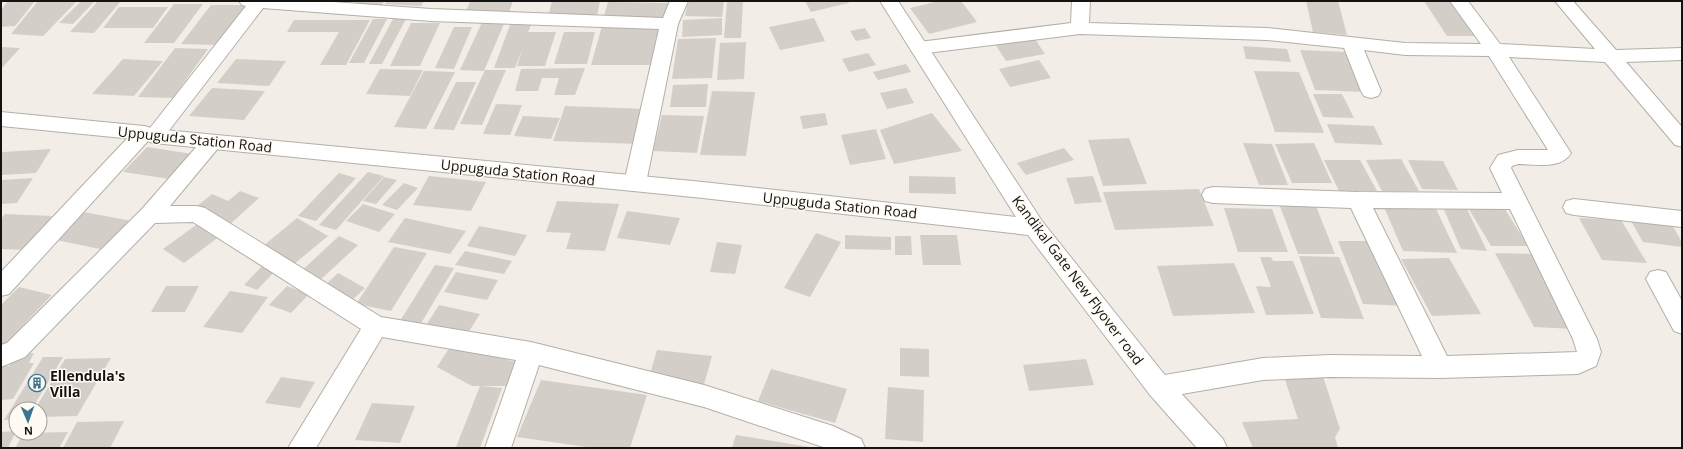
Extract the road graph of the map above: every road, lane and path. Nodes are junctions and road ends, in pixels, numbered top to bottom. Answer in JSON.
{"nodes":[{"id":1,"x":255,"y":1,"type":"edge"},
{"id":2,"x":679,"y":1,"type":"edge"},
{"id":3,"x":889,"y":1,"type":"edge"},
{"id":4,"x":1081,"y":1,"type":"edge"},
{"id":5,"x":1459,"y":1,"type":"edge"},
{"id":6,"x":1564,"y":1,"type":"edge"},
{"id":7,"x":434,"y":8,"type":"edge"},
{"id":8,"x":669,"y":24,"type":"junction"},
{"id":9,"x":1080,"y":28,"type":"junction"},
{"id":10,"x":1352,"y":44,"type":"junction"},
{"id":11,"x":919,"y":48,"type":"junction"},
{"id":12,"x":1495,"y":50,"type":"junction"},
{"id":13,"x":1682,"y":54,"type":"edge"},
{"id":14,"x":1612,"y":56,"type":"junction"},
{"id":15,"x":1371,"y":91,"type":"dead end"},
{"id":16,"x":1,"y":119,"type":"edge"},
{"id":17,"x":149,"y":134,"type":"junction"},
{"id":18,"x":1682,"y":140,"type":"edge"},
{"id":19,"x":212,"y":142,"type":"junction"},
{"id":20,"x":635,"y":183,"type":"junction"},
{"id":21,"x":1213,"y":195,"type":"dead end"},
{"id":22,"x":1358,"y":200,"type":"junction"},
{"id":23,"x":1517,"y":201,"type":"junction"},
{"id":24,"x":1574,"y":207,"type":"dead end"},
{"id":25,"x":150,"y":215,"type":"junction"},
{"id":26,"x":1682,"y":219,"type":"edge"},
{"id":27,"x":1034,"y":227,"type":"junction"},
{"id":28,"x":1658,"y":279,"type":"dead end"},
{"id":29,"x":1,"y":287,"type":"edge"},
{"id":30,"x":1682,"y":324,"type":"edge"},
{"id":31,"x":376,"y":326,"type":"junction"},
{"id":32,"x":531,"y":352,"type":"junction"},
{"id":33,"x":1,"y":356,"type":"edge"},
{"id":34,"x":1440,"y":368,"type":"junction"},
{"id":35,"x":1159,"y":387,"type":"junction"},
{"id":36,"x":822,"y":441,"type":"edge"},
{"id":37,"x":301,"y":448,"type":"edge"},
{"id":38,"x":498,"y":448,"type":"edge"},
{"id":39,"x":852,"y":448,"type":"edge"},
{"id":40,"x":1214,"y":448,"type":"edge"}],
"edges":[{"from":1,"to":7,"type":"street"},
{"from":1,"to":17,"type":"street"},
{"from":2,"to":8,"type":"street"},
{"from":3,"to":11,"type":"street","name":"Kandikal Gate New Flyover road"},
{"from":4,"to":9,"type":"street"},
{"from":5,"to":12,"type":"street"},
{"from":6,"to":14,"type":"street"},
{"from":7,"to":8,"type":"street"},
{"from":8,"to":20,"type":"street"},
{"from":9,"to":10,"type":"street"},
{"from":9,"to":11,"type":"street"},
{"from":10,"to":12,"type":"street"},
{"from":10,"to":15,"type":"street"},
{"from":11,"to":27,"type":"street","name":"Kandikal Gate New Flyover road"},
{"from":12,"to":14,"type":"street"},
{"from":12,"to":23,"type":"street"},
{"from":13,"to":14,"type":"street"},
{"from":14,"to":18,"type":"street"},
{"from":16,"to":17,"type":"street","name":"Uppuguda Station Road"},
{"from":17,"to":19,"type":"street","name":"Uppuguda Station Road"},
{"from":17,"to":29,"type":"street"},
{"from":19,"to":20,"type":"street","name":"Uppuguda Station Road"},
{"from":19,"to":25,"type":"street"},
{"from":20,"to":27,"type":"street","name":"Uppuguda Station Road"},
{"from":21,"to":22,"type":"street"},
{"from":22,"to":23,"type":"street"},
{"from":22,"to":34,"type":"street"},
{"from":23,"to":34,"type":"street"},
{"from":24,"to":26,"type":"street"},
{"from":25,"to":31,"type":"street"},
{"from":25,"to":33,"type":"street"},
{"from":27,"to":35,"type":"street","name":"Kandikal Gate New Flyover road"},
{"from":28,"to":30,"type":"street"},
{"from":31,"to":32,"type":"street"},
{"from":31,"to":37,"type":"street"},
{"from":32,"to":36,"type":"street"},
{"from":32,"to":38,"type":"street"},
{"from":34,"to":35,"type":"street"},
{"from":35,"to":40,"type":"street","name":"Kandikal Gate New Flyover road"},
{"from":36,"to":39,"type":"street"}]}
